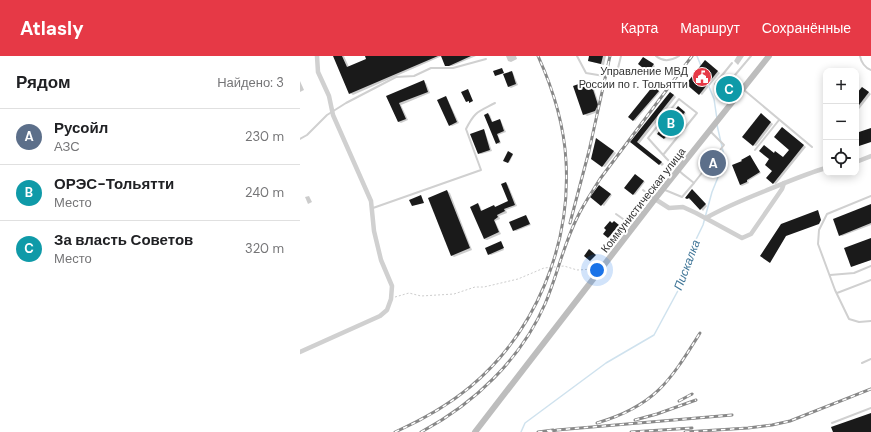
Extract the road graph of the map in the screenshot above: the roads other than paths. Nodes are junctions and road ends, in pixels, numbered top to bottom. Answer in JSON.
{"nodes":[{"id":1,"x":317,"y":56,"type":"edge"},
{"id":2,"x":577,"y":56,"type":"edge"},
{"id":3,"x":621,"y":56,"type":"edge"},
{"id":4,"x":656,"y":56,"type":"edge"},
{"id":5,"x":679,"y":56,"type":"edge"},
{"id":6,"x":751,"y":56,"type":"edge"},
{"id":7,"x":769,"y":56,"type":"edge"},
{"id":8,"x":860,"y":56,"type":"edge"},
{"id":9,"x":486,"y":59,"type":"dead end"},
{"id":10,"x":732,"y":63,"type":"dead end"},
{"id":11,"x":871,"y":70,"type":"edge"},
{"id":12,"x":744,"y":88,"type":"junction"},
{"id":13,"x":735,"y":99,"type":"junction"},
{"id":14,"x":495,"y":103,"type":"dead end"},
{"id":15,"x":333,"y":112,"type":"junction"},
{"id":16,"x":779,"y":120,"type":"junction"},
{"id":17,"x":710,"y":131,"type":"junction"},
{"id":18,"x":300,"y":139,"type":"edge"},
{"id":19,"x":812,"y":147,"type":"dead end"},
{"id":20,"x":755,"y":150,"type":"dead end"},
{"id":21,"x":663,"y":155,"type":"junction"},
{"id":22,"x":871,"y":156,"type":"edge"},
{"id":23,"x":859,"y":161,"type":"edge"},
{"id":24,"x":823,"y":169,"type":"edge"},
{"id":25,"x":678,"y":171,"type":"junction"},
{"id":26,"x":694,"y":183,"type":"junction"},
{"id":27,"x":784,"y":183,"type":"junction"},
{"id":28,"x":664,"y":189,"type":"junction"},
{"id":29,"x":643,"y":190,"type":"dead end"},
{"id":30,"x":871,"y":196,"type":"edge"},
{"id":31,"x":655,"y":199,"type":"junction"},
{"id":32,"x":371,"y":208,"type":"junction"},
{"id":33,"x":616,"y":214,"type":"dead end"},
{"id":34,"x":706,"y":218,"type":"junction"},
{"id":35,"x":634,"y":227,"type":"junction"},
{"id":36,"x":871,"y":266,"type":"edge"},
{"id":37,"x":830,"y":275,"type":"junction"},
{"id":38,"x":871,"y":280,"type":"edge"},
{"id":39,"x":837,"y":293,"type":"junction"},
{"id":40,"x":871,"y":321,"type":"edge"},
{"id":41,"x":300,"y":352,"type":"edge"},
{"id":42,"x":871,"y":359,"type":"edge"},
{"id":43,"x":862,"y":363,"type":"dead end"},
{"id":44,"x":871,"y":408,"type":"edge"},
{"id":45,"x":832,"y":423,"type":"dead end"},
{"id":46,"x":475,"y":432,"type":"edge"}],
"edges":[{"from":1,"to":15,"type":"street"},
{"from":2,"to":3,"type":"lane"},
{"from":4,"to":5,"type":"lane"},
{"from":6,"to":12,"type":"lane"},
{"from":7,"to":12,"type":"main road","name":"Коммунистическая улица"},
{"from":8,"to":11,"type":"lane"},
{"from":9,"to":15,"type":"lane"},
{"from":10,"to":13,"type":"lane"},
{"from":12,"to":13,"type":"main road","name":"Коммунистическая улица"},
{"from":12,"to":16,"type":"lane"},
{"from":13,"to":17,"type":"main road","name":"Коммунистическая улица"},
{"from":14,"to":32,"type":"lane"},
{"from":15,"to":18,"type":"lane"},
{"from":15,"to":32,"type":"street"},
{"from":16,"to":19,"type":"lane"},
{"from":16,"to":20,"type":"lane"},
{"from":17,"to":25,"type":"main road","name":"Коммунистическая улица"},
{"from":17,"to":26,"type":"lane"},
{"from":21,"to":21,"type":"lane"},
{"from":21,"to":25,"type":"lane"},
{"from":22,"to":23,"type":"street"},
{"from":24,"to":27,"type":"street"},
{"from":25,"to":26,"type":"lane"},
{"from":25,"to":28,"type":"main road","name":"Коммунистическая улица"},
{"from":26,"to":28,"type":"lane"},
{"from":27,"to":34,"type":"street"},
{"from":27,"to":34,"type":"street"},
{"from":28,"to":31,"type":"main road","name":"Коммунистическая улица"},
{"from":29,"to":31,"type":"lane"},
{"from":30,"to":37,"type":"lane"},
{"from":31,"to":34,"type":"street"},
{"from":31,"to":35,"type":"main road","name":"Коммунистическая улица"},
{"from":32,"to":41,"type":"street"},
{"from":33,"to":35,"type":"lane"},
{"from":35,"to":46,"type":"main road","name":"Коммунистическая улица"},
{"from":36,"to":37,"type":"lane"},
{"from":37,"to":39,"type":"lane"},
{"from":38,"to":39,"type":"lane"},
{"from":39,"to":40,"type":"lane"},
{"from":42,"to":43,"type":"lane"},
{"from":44,"to":45,"type":"lane"}]}
